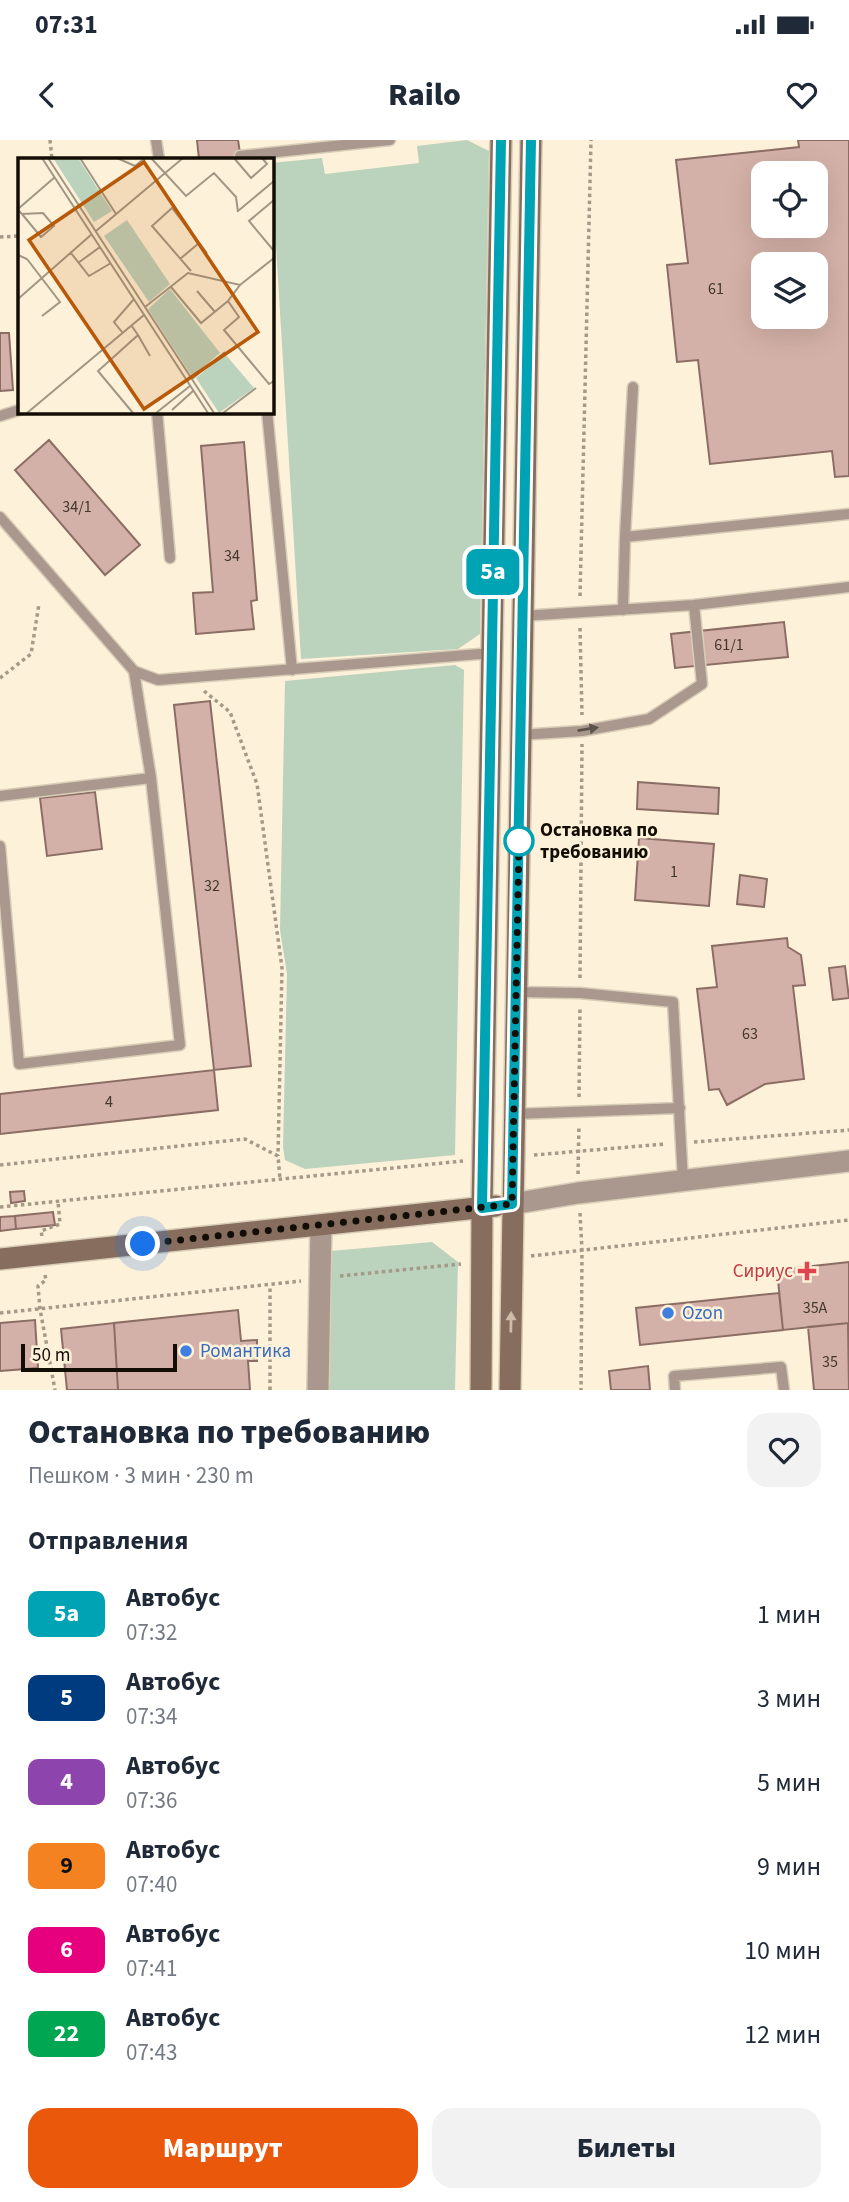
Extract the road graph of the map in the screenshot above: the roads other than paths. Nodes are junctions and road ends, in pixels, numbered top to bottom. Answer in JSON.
{"nodes":[{"id":1,"x":156,"y":140,"type":"edge"},
{"id":2,"x":390,"y":140,"type":"edge"},
{"id":3,"x":501,"y":140,"type":"edge"},
{"id":4,"x":531,"y":140,"type":"edge"},
{"id":5,"x":240,"y":156,"type":"dead end"},
{"id":6,"x":159,"y":158,"type":"edge"},
{"id":7,"x":633,"y":387,"type":"dead end"},
{"id":8,"x":18,"y":410,"type":"edge"},
{"id":9,"x":157,"y":413,"type":"edge"},
{"id":10,"x":267,"y":413,"type":"edge"},
{"id":11,"x":0,"y":416,"type":"edge"},
{"id":12,"x":849,"y":514,"type":"edge"},
{"id":13,"x":0,"y":517,"type":"edge"},
{"id":14,"x":625,"y":537,"type":"junction"},
{"id":15,"x":170,"y":558,"type":"dead end"},
{"id":16,"x":849,"y":587,"type":"edge"},
{"id":17,"x":694,"y":605,"type":"junction"},
{"id":18,"x":623,"y":610,"type":"junction"},
{"id":19,"x":523,"y":615,"type":"junction"},
{"id":20,"x":492,"y":653,"type":"junction"},
{"id":21,"x":292,"y":670,"type":"junction"},
{"id":22,"x":134,"y":671,"type":"junction"},
{"id":23,"x":520,"y":735,"type":"junction"},
{"id":24,"x":151,"y":778,"type":"junction"},
{"id":25,"x":0,"y":796,"type":"edge"},
{"id":26,"x":0,"y":846,"type":"edge"},
{"id":27,"x":516,"y":992,"type":"junction"},
{"id":28,"x":680,"y":1108,"type":"junction"},
{"id":29,"x":514,"y":1114,"type":"junction"},
{"id":30,"x":849,"y":1161,"type":"edge"},
{"id":31,"x":683,"y":1181,"type":"junction"},
{"id":32,"x":512,"y":1204,"type":"junction"},
{"id":33,"x":482,"y":1208,"type":"junction"},
{"id":34,"x":321,"y":1225,"type":"junction"},
{"id":35,"x":0,"y":1259,"type":"edge"},
{"id":36,"x":318,"y":1390,"type":"edge"},
{"id":37,"x":481,"y":1390,"type":"edge"},
{"id":38,"x":509,"y":1390,"type":"edge"},
{"id":39,"x":675,"y":1390,"type":"edge"},
{"id":40,"x":784,"y":1390,"type":"edge"}],
"edges":[{"from":1,"to":6,"type":"lane"},
{"from":2,"to":5,"type":"lane"},
{"from":3,"to":20,"type":"main road"},
{"from":4,"to":19,"type":"main road"},
{"from":7,"to":14,"type":"lane"},
{"from":8,"to":11,"type":"lane"},
{"from":9,"to":15,"type":"lane"},
{"from":10,"to":21,"type":"lane"},
{"from":12,"to":14,"type":"lane"},
{"from":13,"to":22,"type":"lane"},
{"from":14,"to":18,"type":"lane"},
{"from":16,"to":17,"type":"lane"},
{"from":17,"to":18,"type":"lane"},
{"from":23,"to":17,"type":"lane","one_way":true},
{"from":18,"to":19,"type":"lane"},
{"from":19,"to":23,"type":"main road"},
{"from":20,"to":21,"type":"lane"},
{"from":20,"to":33,"type":"main road"},
{"from":21,"to":22,"type":"lane"},
{"from":22,"to":24,"type":"lane"},
{"from":23,"to":27,"type":"main road"},
{"from":24,"to":25,"type":"lane"},
{"from":24,"to":26,"type":"lane"},
{"from":27,"to":28,"type":"lane"},
{"from":27,"to":29,"type":"main road"},
{"from":28,"to":29,"type":"lane"},
{"from":28,"to":31,"type":"lane"},
{"from":29,"to":32,"type":"main road"},
{"from":30,"to":31,"type":"street"},
{"from":31,"to":32,"type":"street"},
{"from":32,"to":33,"type":"main road"},
{"from":38,"to":32,"type":"main road","one_way":true},
{"from":33,"to":34,"type":"main road"},
{"from":33,"to":37,"type":"main road"},
{"from":34,"to":35,"type":"main road"},
{"from":34,"to":36,"type":"street"},
{"from":39,"to":40,"type":"lane"}]}
